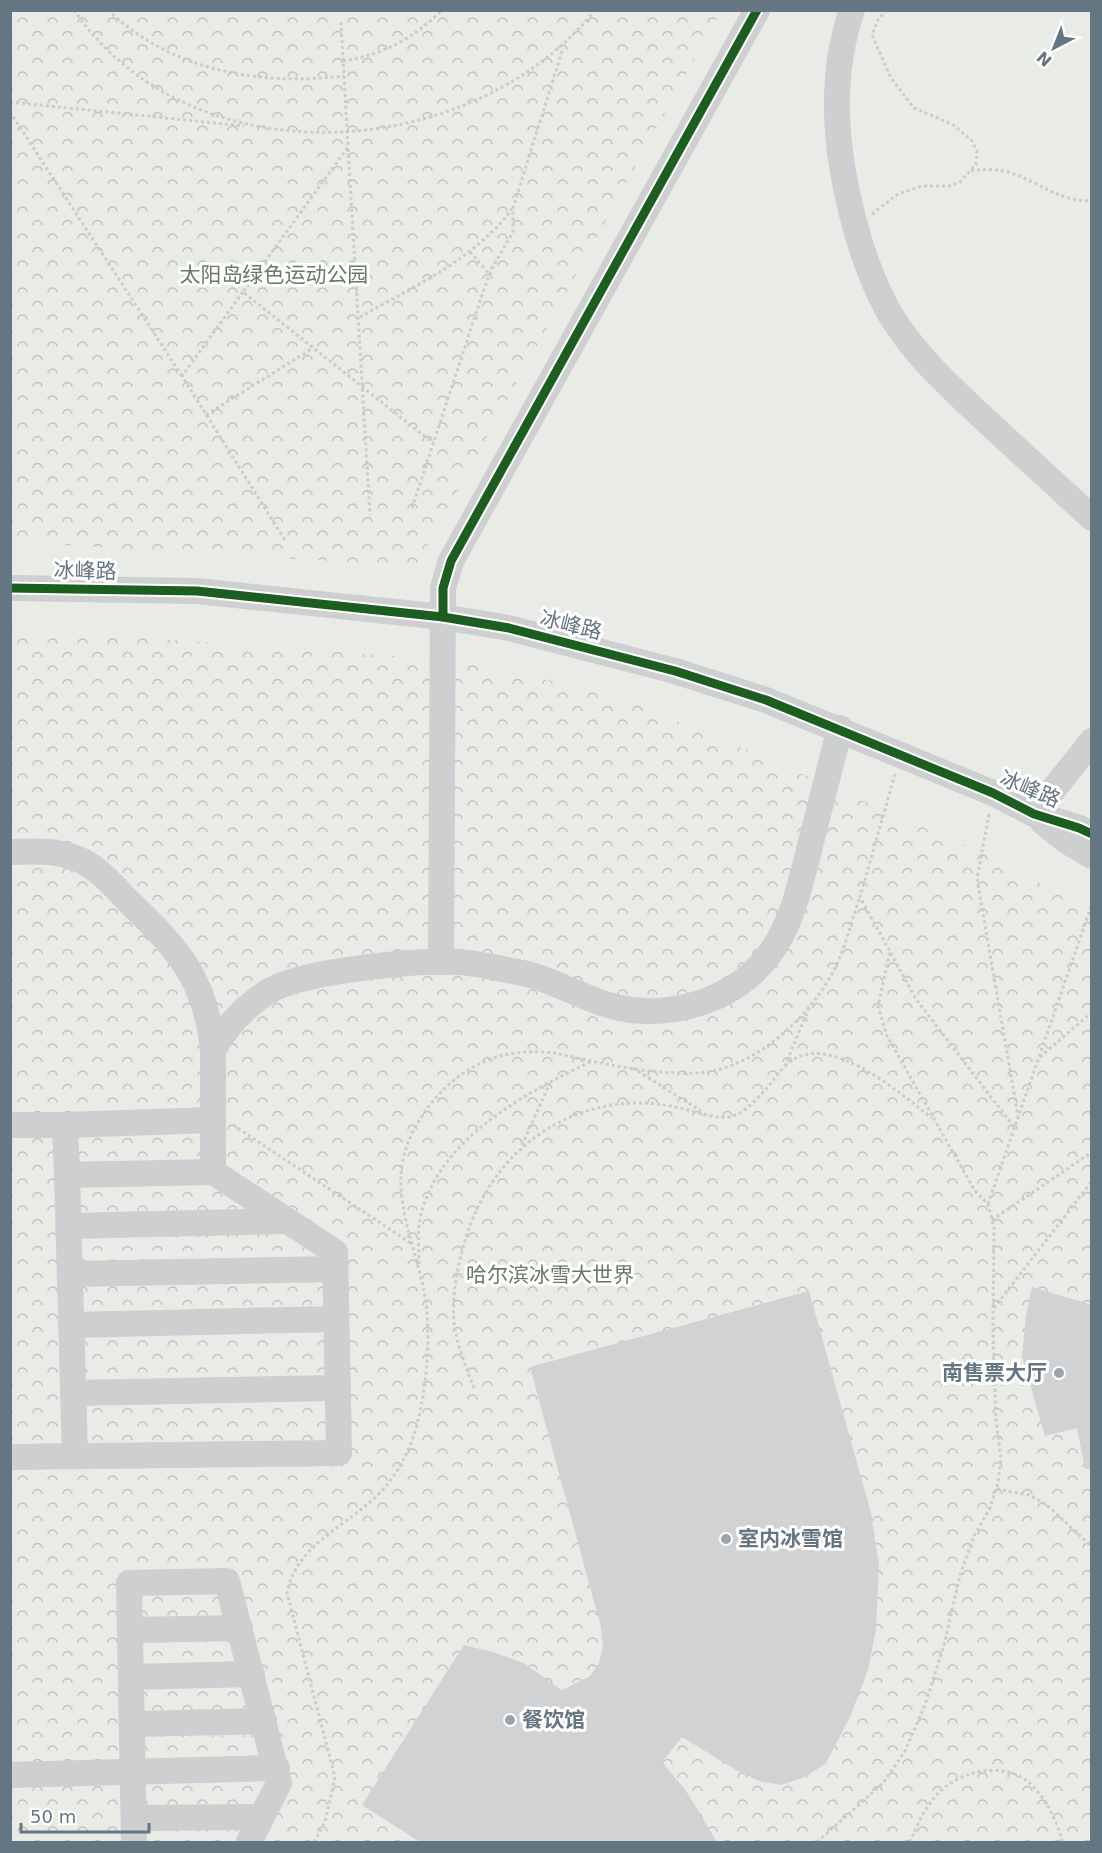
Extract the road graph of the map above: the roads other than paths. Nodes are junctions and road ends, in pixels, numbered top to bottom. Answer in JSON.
{"nodes":[{"id":1,"x":757,"y":10,"type":"edge"},
{"id":2,"x":852,"y":10,"type":"edge"},
{"id":3,"x":1087,"y":506,"type":"edge"},
{"id":4,"x":10,"y":588,"type":"edge"},
{"id":5,"x":443,"y":617,"type":"junction"},
{"id":6,"x":840,"y":728,"type":"junction"},
{"id":7,"x":1092,"y":741,"type":"edge"},
{"id":8,"x":1034,"y":814,"type":"junction"},
{"id":9,"x":1083,"y":830,"type":"edge"},
{"id":10,"x":10,"y":852,"type":"edge"},
{"id":11,"x":1092,"y":856,"type":"edge"},
{"id":12,"x":450,"y":962,"type":"junction"},
{"id":13,"x":213,"y":1050,"type":"junction"},
{"id":14,"x":213,"y":1116,"type":"junction"},
{"id":15,"x":10,"y":1125,"type":"edge"},
{"id":16,"x":65,"y":1125,"type":"junction"},
{"id":17,"x":213,"y":1172,"type":"junction"},
{"id":18,"x":67,"y":1175,"type":"junction"},
{"id":19,"x":287,"y":1221,"type":"junction"},
{"id":20,"x":68,"y":1226,"type":"junction"},
{"id":21,"x":335,"y":1269,"type":"junction"},
{"id":22,"x":70,"y":1274,"type":"junction"},
{"id":23,"x":336,"y":1319,"type":"junction"},
{"id":24,"x":71,"y":1325,"type":"junction"},
{"id":25,"x":338,"y":1388,"type":"junction"},
{"id":26,"x":73,"y":1394,"type":"junction"},
{"id":27,"x":75,"y":1456,"type":"junction"},
{"id":28,"x":10,"y":1457,"type":"edge"},
{"id":29,"x":240,"y":1628,"type":"junction"},
{"id":30,"x":130,"y":1630,"type":"junction"},
{"id":31,"x":252,"y":1674,"type":"junction"},
{"id":32,"x":131,"y":1677,"type":"junction"},
{"id":33,"x":264,"y":1721,"type":"junction"},
{"id":34,"x":132,"y":1724,"type":"junction"},
{"id":35,"x":277,"y":1768,"type":"junction"},
{"id":36,"x":133,"y":1771,"type":"junction"},
{"id":37,"x":10,"y":1775,"type":"edge"},
{"id":38,"x":262,"y":1817,"type":"junction"},
{"id":39,"x":134,"y":1830,"type":"edge"},
{"id":40,"x":249,"y":1842,"type":"edge"}],
"edges":[{"from":1,"to":5,"type":"street"},
{"from":2,"to":3,"type":"street"},
{"from":4,"to":5,"type":"street","name":"冰峰路"},
{"from":5,"to":6,"type":"street","name":"冰峰路"},
{"from":5,"to":12,"type":"street"},
{"from":6,"to":8,"type":"street","name":"冰峰路"},
{"from":6,"to":12,"type":"street"},
{"from":7,"to":8,"type":"street"},
{"from":8,"to":9,"type":"street","name":"冰峰路"},
{"from":9,"to":11,"type":"street","name":"冰峰路"},
{"from":10,"to":13,"type":"street"},
{"from":12,"to":13,"type":"street"},
{"from":13,"to":14,"type":"street"},
{"from":14,"to":16,"type":"street"},
{"from":14,"to":17,"type":"street"},
{"from":15,"to":16,"type":"street"},
{"from":16,"to":18,"type":"street"},
{"from":17,"to":18,"type":"street"},
{"from":17,"to":19,"type":"street"},
{"from":18,"to":20,"type":"street"},
{"from":19,"to":20,"type":"street"},
{"from":19,"to":21,"type":"street"},
{"from":20,"to":22,"type":"street"},
{"from":21,"to":22,"type":"street"},
{"from":21,"to":23,"type":"street"},
{"from":22,"to":24,"type":"street"},
{"from":23,"to":24,"type":"street"},
{"from":23,"to":25,"type":"street"},
{"from":24,"to":26,"type":"street"},
{"from":25,"to":26,"type":"street"},
{"from":25,"to":27,"type":"street"},
{"from":26,"to":27,"type":"street"},
{"from":27,"to":28,"type":"street"},
{"from":29,"to":30,"type":"street"},
{"from":29,"to":30,"type":"street"},
{"from":29,"to":31,"type":"street"},
{"from":30,"to":32,"type":"street"},
{"from":31,"to":32,"type":"street"},
{"from":31,"to":33,"type":"street"},
{"from":32,"to":34,"type":"street"},
{"from":33,"to":34,"type":"street"},
{"from":33,"to":35,"type":"street"},
{"from":34,"to":36,"type":"street"},
{"from":35,"to":36,"type":"street"},
{"from":35,"to":38,"type":"street"},
{"from":36,"to":37,"type":"street"},
{"from":36,"to":39,"type":"street"},
{"from":38,"to":39,"type":"street"},
{"from":38,"to":40,"type":"street"}]}
